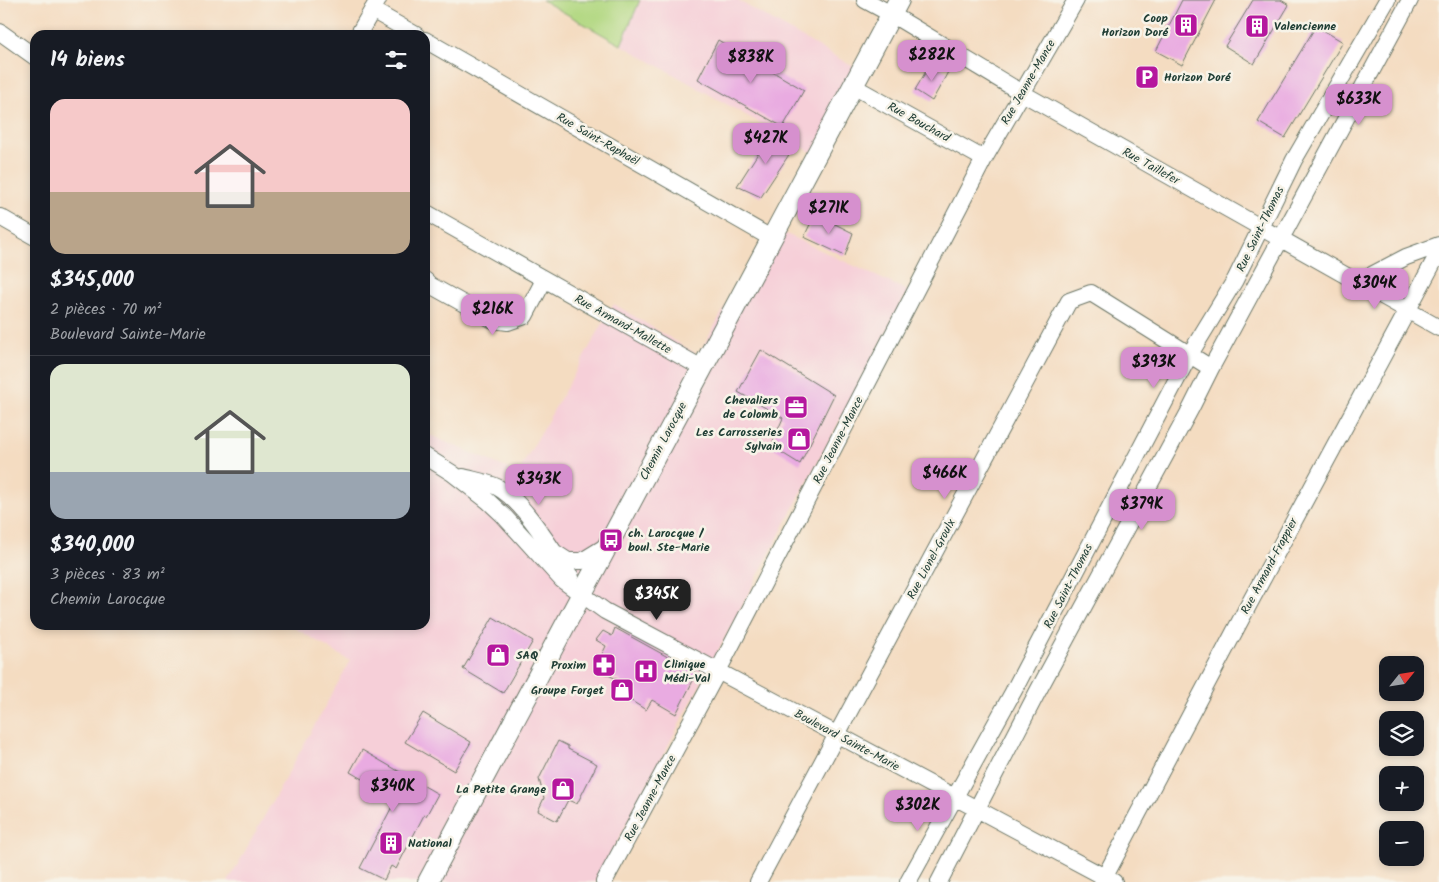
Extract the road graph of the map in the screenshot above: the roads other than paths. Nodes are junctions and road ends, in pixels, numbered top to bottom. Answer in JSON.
{"nodes":[{"id":1,"x":865,"y":0,"type":"edge"},
{"id":2,"x":1076,"y":0,"type":"edge"},
{"id":3,"x":1387,"y":0,"type":"edge"},
{"id":4,"x":1410,"y":0,"type":"edge"},
{"id":5,"x":375,"y":5,"type":"edge"},
{"id":6,"x":895,"y":7,"type":"edge"},
{"id":7,"x":361,"y":30,"type":"edge"},
{"id":8,"x":409,"y":30,"type":"edge"},
{"id":9,"x":0,"y":32,"type":"edge"},
{"id":10,"x":430,"y":43,"type":"edge"},
{"id":11,"x":30,"y":53,"type":"edge"},
{"id":12,"x":853,"y":86,"type":"junction"},
{"id":13,"x":1022,"y":93,"type":"junction"},
{"id":14,"x":984,"y":159,"type":"junction"},
{"id":15,"x":0,"y":217,"type":"edge"},
{"id":16,"x":430,"y":219,"type":"edge"},
{"id":17,"x":1261,"y":228,"type":"junction"},
{"id":18,"x":30,"y":234,"type":"edge"},
{"id":19,"x":772,"y":238,"type":"junction"},
{"id":20,"x":1281,"y":239,"type":"junction"},
{"id":21,"x":1439,"y":245,"type":"edge"},
{"id":22,"x":1439,"y":252,"type":"edge"},
{"id":23,"x":544,"y":280,"type":"junction"},
{"id":24,"x":1358,"y":282,"type":"junction"},
{"id":25,"x":430,"y":285,"type":"edge"},
{"id":26,"x":1407,"y":310,"type":"junction"},
{"id":27,"x":1439,"y":328,"type":"edge"},
{"id":28,"x":1190,"y":354,"type":"junction"},
{"id":29,"x":702,"y":368,"type":"junction"},
{"id":30,"x":1211,"y":368,"type":"junction"},
{"id":31,"x":430,"y":459,"type":"edge"},
{"id":32,"x":452,"y":473,"type":"junction"},
{"id":33,"x":608,"y":545,"type":"junction"},
{"id":34,"x":552,"y":551,"type":"junction"},
{"id":35,"x":581,"y":595,"type":"junction"},
{"id":36,"x":718,"y":672,"type":"junction"},
{"id":37,"x":837,"y":734,"type":"junction"},
{"id":38,"x":955,"y":797,"type":"junction"},
{"id":39,"x":978,"y":810,"type":"junction"},
{"id":40,"x":1107,"y":880,"type":"edge"},
{"id":41,"x":428,"y":882,"type":"edge"},
{"id":42,"x":604,"y":882,"type":"edge"},
{"id":43,"x":758,"y":882,"type":"edge"},
{"id":44,"x":908,"y":882,"type":"edge"},
{"id":45,"x":939,"y":882,"type":"edge"}],
"edges":[{"from":1,"to":6,"type":"street","name":"Rue Taillefer"},
{"from":2,"to":13,"type":"street","name":"Rue Jeanne-Mance"},
{"from":3,"to":17,"type":"street","name":"Rue Saint-Thomas"},
{"from":4,"to":20,"type":"street","name":"Rue Saint-Thomas"},
{"from":5,"to":7,"type":"street"},
{"from":5,"to":8,"type":"street"},
{"from":6,"to":12,"type":"main road","name":"Chemin Larocque"},
{"from":6,"to":13,"type":"street","name":"Rue Taillefer"},
{"from":9,"to":11,"type":"street"},
{"from":10,"to":19,"type":"street","name":"Rue Saint-Raphaël"},
{"from":12,"to":14,"type":"street","name":"Rue Bouchard"},
{"from":12,"to":19,"type":"main road","name":"Chemin Larocque"},
{"from":13,"to":14,"type":"street","name":"Rue Jeanne-Mance"},
{"from":13,"to":17,"type":"street","name":"Rue Taillefer"},
{"from":14,"to":36,"type":"street","name":"Rue Jeanne-Mance"},
{"from":15,"to":18,"type":"street"},
{"from":16,"to":23,"type":"street","name":"Rue Armand-Mallette"},
{"from":17,"to":20,"type":"street","name":"Rue Taillefer"},
{"from":17,"to":28,"type":"street","name":"Rue Saint-Thomas"},
{"from":19,"to":29,"type":"main road","name":"Chemin Larocque"},
{"from":20,"to":24,"type":"street","name":"Rue Taillefer"},
{"from":20,"to":30,"type":"street","name":"Rue Saint-Thomas"},
{"from":21,"to":24,"type":"street"},
{"from":22,"to":26,"type":"street","name":"Rue Armand-Frappier"},
{"from":23,"to":25,"type":"street"},
{"from":23,"to":29,"type":"street","name":"Rue Armand-Mallette"},
{"from":24,"to":26,"type":"street","name":"Rue Taillefer"},
{"from":26,"to":27,"type":"street","name":"Rue Taillefer"},
{"from":26,"to":40,"type":"street","name":"Rue Armand-Frappier"},
{"from":28,"to":30,"type":"street","name":"Rue Lionel-Groulx"},
{"from":28,"to":37,"type":"street","name":"Rue Lionel-Groulx"},
{"from":28,"to":38,"type":"street","name":"Rue Saint-Thomas"},
{"from":29,"to":33,"type":"main road","name":"Chemin Larocque"},
{"from":30,"to":39,"type":"street","name":"Rue Saint-Thomas"},
{"from":31,"to":32,"type":"street","name":"Boulevard Sainte-Marie"},
{"from":32,"to":34,"type":"street","name":"Boulevard Sainte-Marie"},
{"from":32,"to":35,"type":"street","name":"Boulevard Sainte-Marie"},
{"from":33,"to":34,"type":"street"},
{"from":33,"to":35,"type":"main road","name":"Chemin Larocque"},
{"from":34,"to":35,"type":"street","name":"Boulevard Sainte-Marie"},
{"from":35,"to":36,"type":"street","name":"Boulevard Sainte-Marie"},
{"from":35,"to":41,"type":"main road","name":"Chemin Larocque"},
{"from":36,"to":37,"type":"street","name":"Boulevard Sainte-Marie"},
{"from":36,"to":42,"type":"street","name":"Rue Jeanne-Mance"},
{"from":37,"to":38,"type":"street","name":"Boulevard Sainte-Marie"},
{"from":37,"to":43,"type":"street","name":"Rue Lionel-Groulx"},
{"from":38,"to":39,"type":"street","name":"Boulevard Sainte-Marie"},
{"from":38,"to":44,"type":"street","name":"Rue Saint-Thomas"},
{"from":39,"to":40,"type":"street","name":"Boulevard Sainte-Marie"},
{"from":39,"to":45,"type":"street","name":"Rue Saint-Thomas"}]}
